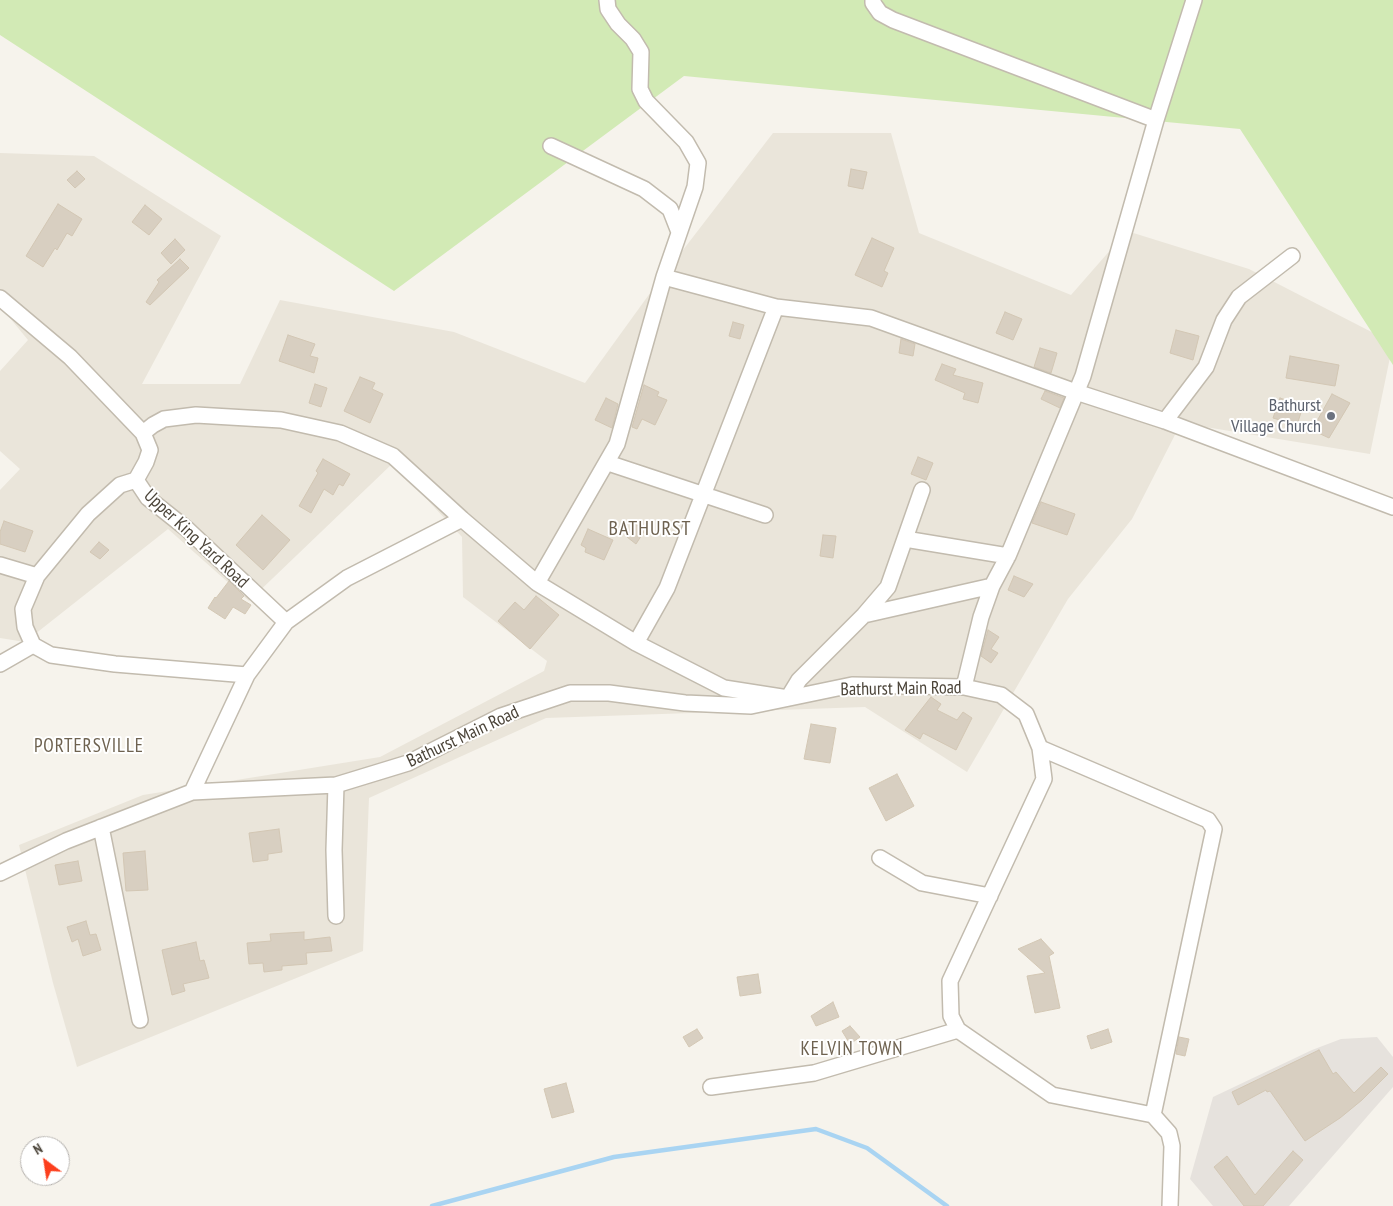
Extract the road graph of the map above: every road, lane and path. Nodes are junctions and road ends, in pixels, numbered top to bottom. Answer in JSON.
{"nodes":[{"id":1,"x":607,"y":0,"type":"edge"},
{"id":2,"x":873,"y":0,"type":"edge"},
{"id":3,"x":1194,"y":0,"type":"edge"},
{"id":4,"x":1156,"y":120,"type":"junction"},
{"id":5,"x":551,"y":146,"type":"dead end"},
{"id":6,"x":679,"y":232,"type":"junction"},
{"id":7,"x":1292,"y":256,"type":"dead end"},
{"id":8,"x":664,"y":277,"type":"junction"},
{"id":9,"x":0,"y":298,"type":"edge"},
{"id":10,"x":776,"y":307,"type":"junction"},
{"id":11,"x":1076,"y":392,"type":"junction"},
{"id":12,"x":1165,"y":421,"type":"junction"},
{"id":13,"x":143,"y":433,"type":"junction"},
{"id":14,"x":608,"y":463,"type":"junction"},
{"id":15,"x":136,"y":480,"type":"junction"},
{"id":16,"x":922,"y":490,"type":"dead end"},
{"id":17,"x":703,"y":494,"type":"junction"},
{"id":18,"x":1393,"y":507,"type":"edge"},
{"id":19,"x":765,"y":515,"type":"dead end"},
{"id":20,"x":462,"y":518,"type":"junction"},
{"id":21,"x":905,"y":539,"type":"junction"},
{"id":22,"x":1008,"y":556,"type":"junction"},
{"id":23,"x":0,"y":565,"type":"edge"},
{"id":24,"x":37,"y":576,"type":"junction"},
{"id":25,"x":537,"y":583,"type":"junction"},
{"id":26,"x":992,"y":586,"type":"junction"},
{"id":27,"x":864,"y":614,"type":"junction"},
{"id":28,"x":286,"y":622,"type":"junction"},
{"id":29,"x":636,"y":643,"type":"junction"},
{"id":30,"x":32,"y":645,"type":"junction"},
{"id":31,"x":0,"y":664,"type":"edge"},
{"id":32,"x":247,"y":675,"type":"junction"},
{"id":33,"x":964,"y":687,"type":"junction"},
{"id":34,"x":788,"y":698,"type":"junction"},
{"id":35,"x":1040,"y":748,"type":"junction"},
{"id":36,"x":336,"y":785,"type":"junction"},
{"id":37,"x":192,"y":792,"type":"junction"},
{"id":38,"x":101,"y":828,"type":"junction"},
{"id":39,"x":880,"y":858,"type":"dead end"},
{"id":40,"x":0,"y":873,"type":"edge"},
{"id":41,"x":990,"y":896,"type":"junction"},
{"id":42,"x":336,"y":916,"type":"dead end"},
{"id":43,"x":140,"y":1020,"type":"dead end"},
{"id":44,"x":958,"y":1030,"type":"junction"},
{"id":45,"x":711,"y":1087,"type":"dead end"},
{"id":46,"x":1153,"y":1115,"type":"junction"},
{"id":47,"x":1170,"y":1206,"type":"edge"}],
"edges":[{"from":1,"to":6,"type":"street"},
{"from":2,"to":4,"type":"street"},
{"from":3,"to":4,"type":"street"},
{"from":4,"to":11,"type":"street"},
{"from":5,"to":6,"type":"street"},
{"from":6,"to":8,"type":"street"},
{"from":7,"to":12,"type":"street"},
{"from":8,"to":10,"type":"street"},
{"from":8,"to":14,"type":"street"},
{"from":9,"to":13,"type":"street"},
{"from":10,"to":11,"type":"street"},
{"from":10,"to":17,"type":"street"},
{"from":11,"to":12,"type":"street"},
{"from":11,"to":22,"type":"street"},
{"from":12,"to":18,"type":"street"},
{"from":13,"to":15,"type":"street","name":"Upper King Yard Road"},
{"from":13,"to":20,"type":"street"},
{"from":14,"to":17,"type":"street"},
{"from":14,"to":25,"type":"street"},
{"from":15,"to":24,"type":"street"},
{"from":15,"to":28,"type":"street","name":"Upper King Yard Road"},
{"from":16,"to":21,"type":"street"},
{"from":17,"to":19,"type":"street"},
{"from":17,"to":29,"type":"street"},
{"from":20,"to":25,"type":"street"},
{"from":20,"to":28,"type":"street"},
{"from":21,"to":22,"type":"street"},
{"from":21,"to":27,"type":"street"},
{"from":22,"to":26,"type":"street"},
{"from":23,"to":24,"type":"street"},
{"from":24,"to":30,"type":"street"},
{"from":25,"to":29,"type":"street"},
{"from":26,"to":27,"type":"street"},
{"from":26,"to":33,"type":"street"},
{"from":27,"to":34,"type":"street"},
{"from":28,"to":32,"type":"street"},
{"from":29,"to":34,"type":"street"},
{"from":30,"to":31,"type":"street"},
{"from":30,"to":32,"type":"street"},
{"from":32,"to":37,"type":"street"},
{"from":33,"to":34,"type":"street","name":"Bathurst Main Road"},
{"from":33,"to":35,"type":"street","name":"Bathurst Main Road"},
{"from":34,"to":36,"type":"street","name":"Bathurst Main Road"},
{"from":35,"to":41,"type":"street","name":"Bathurst Main Road"},
{"from":35,"to":46,"type":"street"},
{"from":36,"to":37,"type":"street","name":"Bathurst Main Road"},
{"from":36,"to":42,"type":"street"},
{"from":37,"to":38,"type":"street","name":"Bathurst Main Road"},
{"from":38,"to":40,"type":"street","name":"Bathurst Main Road"},
{"from":38,"to":43,"type":"street"},
{"from":39,"to":41,"type":"street"},
{"from":41,"to":44,"type":"street","name":"Bathurst Main Road"},
{"from":44,"to":45,"type":"street"},
{"from":44,"to":46,"type":"street"},
{"from":46,"to":47,"type":"street"}]}
